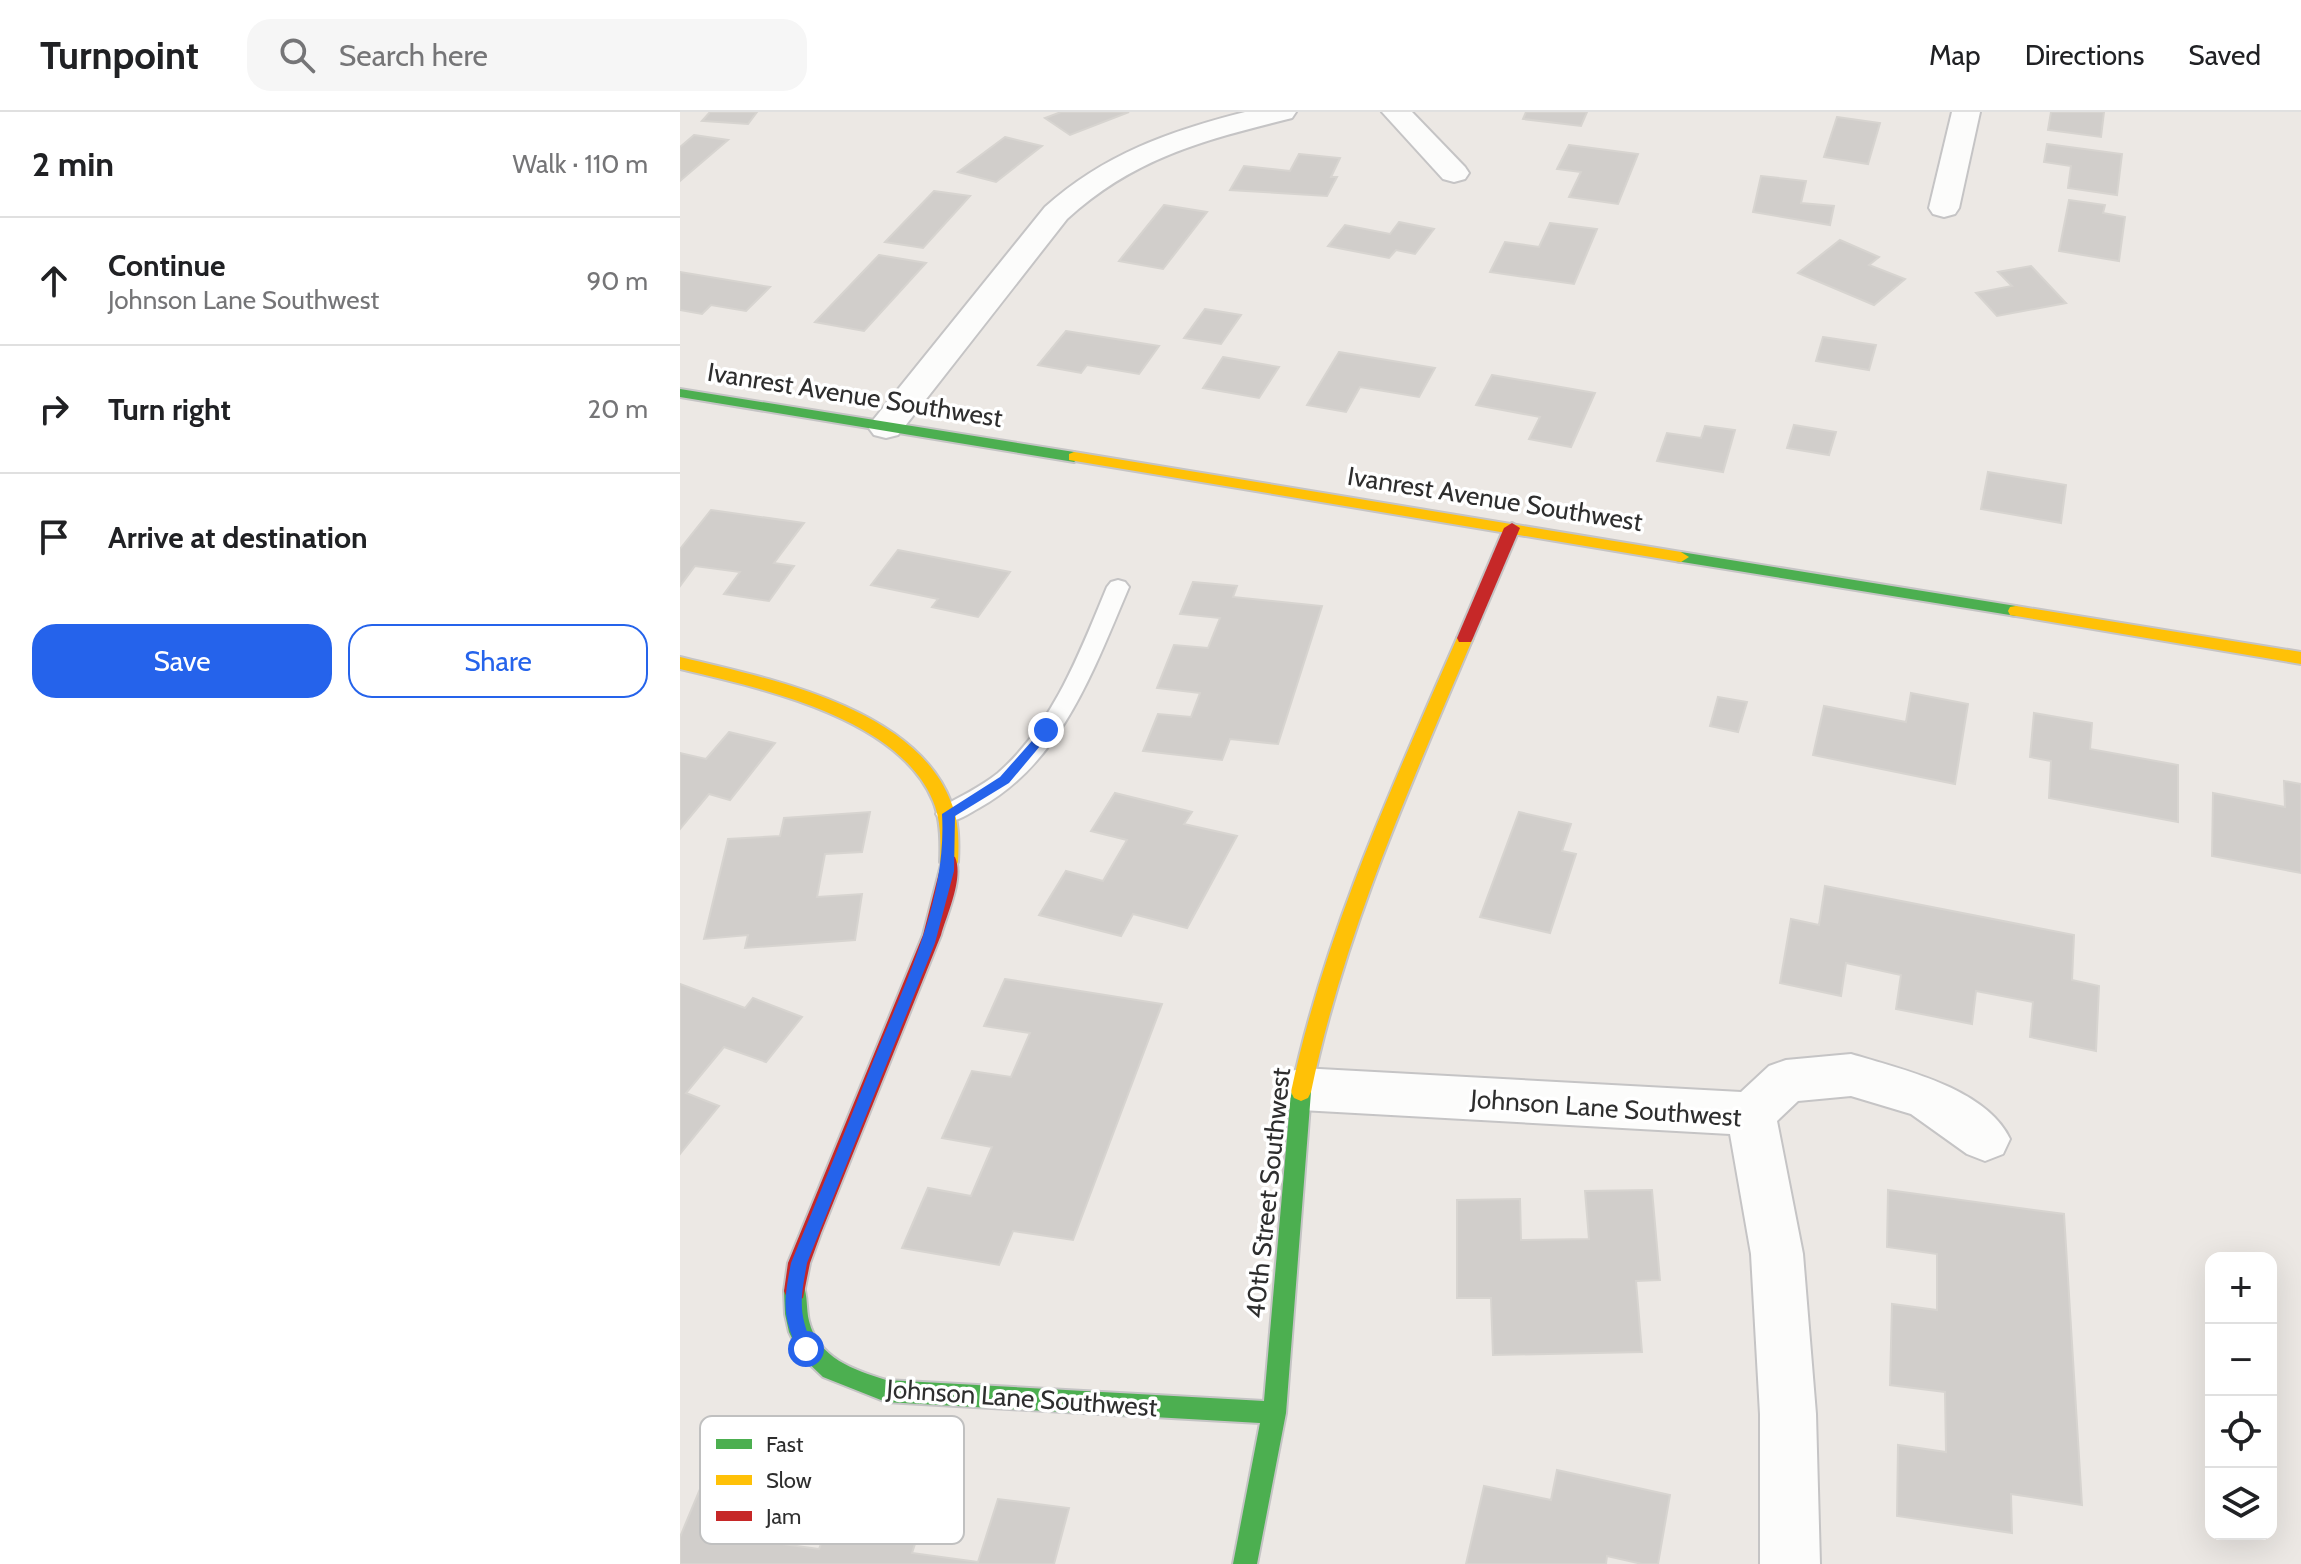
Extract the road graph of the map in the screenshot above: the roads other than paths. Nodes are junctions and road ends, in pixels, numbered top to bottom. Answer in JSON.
{"nodes":[{"id":1,"x":1282,"y":112,"type":"edge"},
{"id":2,"x":1396,"y":112,"type":"edge"},
{"id":3,"x":1966,"y":112,"type":"edge"},
{"id":4,"x":1454,"y":173,"type":"dead end"},
{"id":5,"x":1944,"y":208,"type":"dead end"},
{"id":6,"x":680,"y":393,"type":"edge"},
{"id":7,"x":886,"y":427,"type":"junction"},
{"id":8,"x":1512,"y":528,"type":"junction"},
{"id":9,"x":1118,"y":587,"type":"dead end"},
{"id":10,"x":2301,"y":658,"type":"edge"},
{"id":11,"x":680,"y":663,"type":"edge"},
{"id":12,"x":948,"y":814,"type":"junction"},
{"id":13,"x":1301,"y":1089,"type":"junction"},
{"id":14,"x":1751,"y":1114,"type":"junction"},
{"id":15,"x":1985,"y":1139,"type":"dead end"},
{"id":16,"x":1274,"y":1413,"type":"junction"},
{"id":17,"x":1245,"y":1564,"type":"edge"},
{"id":18,"x":1790,"y":1564,"type":"edge"}],
"edges":[{"from":1,"to":7,"type":"street"},
{"from":2,"to":4,"type":"street"},
{"from":3,"to":5,"type":"street"},
{"from":6,"to":7,"type":"street","name":"Ivanrest Avenue Southwest"},
{"from":7,"to":8,"type":"street","name":"Ivanrest Avenue Southwest"},
{"from":8,"to":10,"type":"street","name":"Ivanrest Avenue Southwest"},
{"from":8,"to":13,"type":"street","name":"40th Street Southwest"},
{"from":9,"to":12,"type":"lane"},
{"from":11,"to":12,"type":"street","name":"Johnson Lane Southwest"},
{"from":12,"to":16,"type":"street","name":"Johnson Lane Southwest"},
{"from":13,"to":14,"type":"street","name":"Johnson Lane Southwest"},
{"from":13,"to":16,"type":"street","name":"40th Street Southwest"},
{"from":14,"to":15,"type":"street"},
{"from":14,"to":18,"type":"street","name":"Johnson Lane Southwest"},
{"from":16,"to":17,"type":"street","name":"40th Street Southwest"}]}
